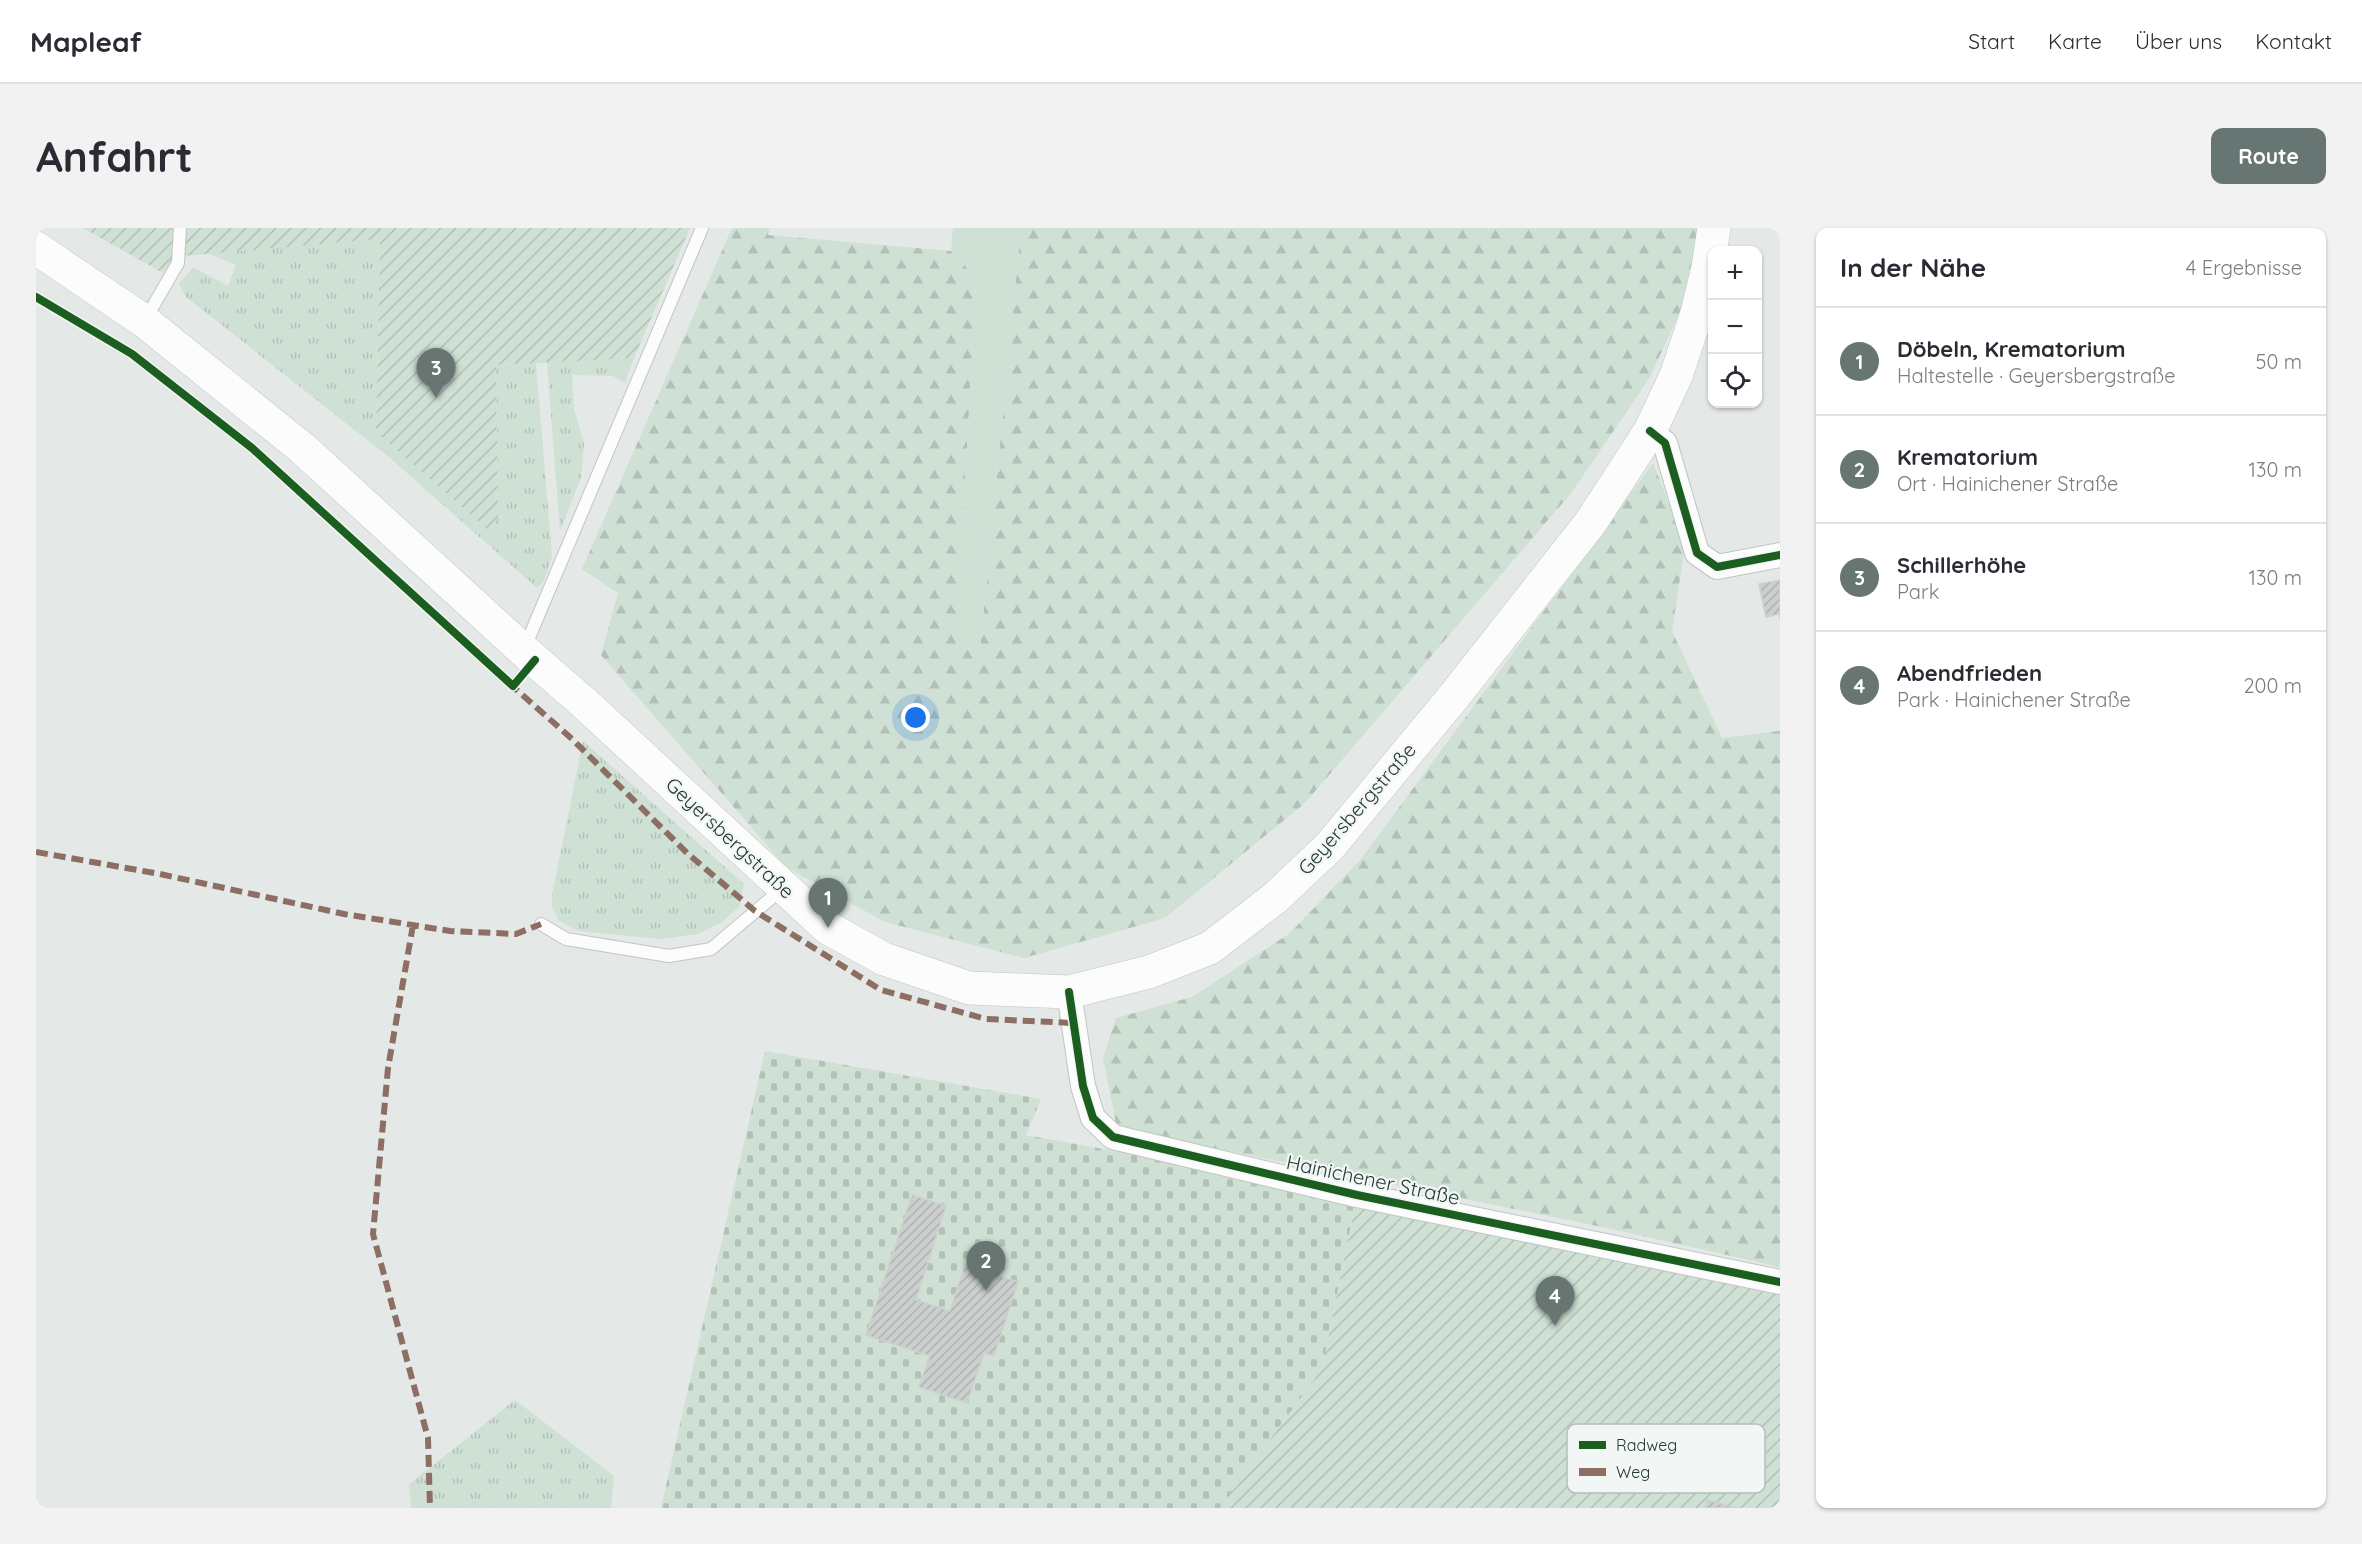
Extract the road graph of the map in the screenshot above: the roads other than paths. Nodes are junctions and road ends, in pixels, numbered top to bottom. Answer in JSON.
{"nodes":[{"id":1,"x":180,"y":228,"type":"edge"},
{"id":2,"x":702,"y":228,"type":"edge"},
{"id":3,"x":1714,"y":228,"type":"edge"},
{"id":4,"x":36,"y":248,"type":"edge"},
{"id":5,"x":144,"y":321,"type":"junction"},
{"id":6,"x":1650,"y":431,"type":"junction"},
{"id":7,"x":1780,"y":555,"type":"edge"},
{"id":8,"x":523,"y":650,"type":"junction"},
{"id":9,"x":783,"y":888,"type":"junction"},
{"id":10,"x":541,"y":924,"type":"dead end"},
{"id":11,"x":1069,"y":992,"type":"junction"},
{"id":12,"x":1780,"y":1282,"type":"edge"}],
"edges":[{"from":1,"to":5,"type":"lane"},
{"from":2,"to":8,"type":"lane"},
{"from":3,"to":6,"type":"main road","name":"Geyersbergstraße"},
{"from":4,"to":5,"type":"main road","name":"Geyersbergstraße"},
{"from":5,"to":8,"type":"main road","name":"Geyersbergstraße"},
{"from":6,"to":7,"type":"street"},
{"from":6,"to":11,"type":"main road","name":"Geyersbergstraße"},
{"from":8,"to":9,"type":"main road","name":"Geyersbergstraße"},
{"from":9,"to":10,"type":"lane"},
{"from":9,"to":11,"type":"main road","name":"Geyersbergstraße"},
{"from":11,"to":12,"type":"street","name":"Hainichener Straße"}]}
